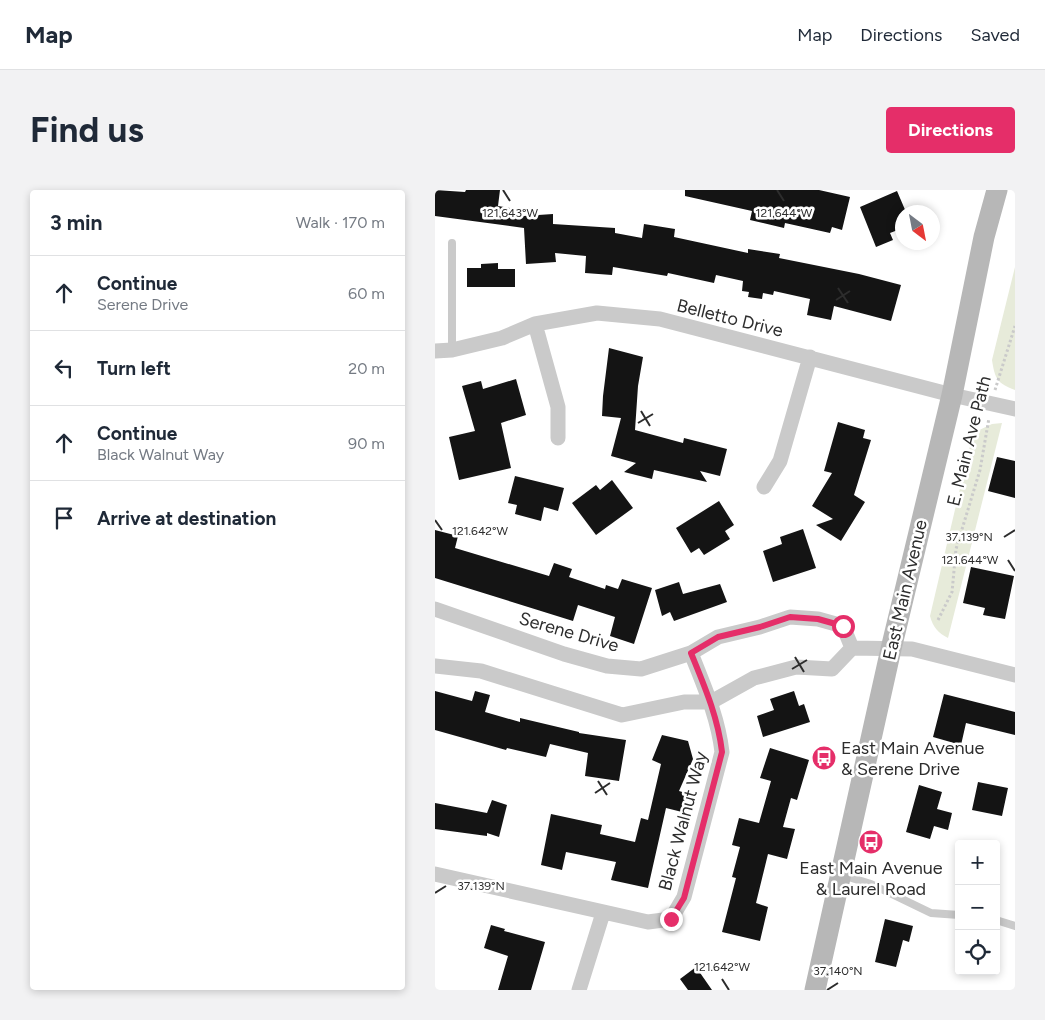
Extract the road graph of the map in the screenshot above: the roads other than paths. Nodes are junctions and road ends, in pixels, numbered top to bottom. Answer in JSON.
{"nodes":[{"id":1,"x":997,"y":190,"type":"edge"},
{"id":2,"x":452,"y":243,"type":"dead end"},
{"id":3,"x":535,"y":324,"type":"junction"},
{"id":4,"x":452,"y":350,"type":"junction"},
{"id":5,"x":435,"y":351,"type":"edge"},
{"id":6,"x":810,"y":357,"type":"junction"},
{"id":7,"x":952,"y":395,"type":"junction"},
{"id":8,"x":1015,"y":409,"type":"edge"},
{"id":9,"x":558,"y":438,"type":"dead end"},
{"id":10,"x":764,"y":487,"type":"dead end"},
{"id":11,"x":435,"y":610,"type":"edge"},
{"id":12,"x":852,"y":648,"type":"junction"},
{"id":13,"x":891,"y":649,"type":"junction"},
{"id":14,"x":691,"y":653,"type":"junction"},
{"id":15,"x":435,"y":666,"type":"edge"},
{"id":16,"x":1015,"y":675,"type":"edge"},
{"id":17,"x":711,"y":702,"type":"junction"},
{"id":18,"x":435,"y":874,"type":"edge"},
{"id":19,"x":841,"y":875,"type":"junction"},
{"id":20,"x":603,"y":913,"type":"junction"},
{"id":21,"x":955,"y":915,"type":"edge"},
{"id":22,"x":1000,"y":921,"type":"edge"},
{"id":23,"x":1015,"y":926,"type":"edge"},
{"id":24,"x":579,"y":990,"type":"edge"},
{"id":25,"x":815,"y":990,"type":"edge"}],
"edges":[{"from":1,"to":7,"type":"main road","name":"East Main Avenue"},
{"from":2,"to":4,"type":"lane"},
{"from":3,"to":4,"type":"street","name":"Belletto Drive"},
{"from":3,"to":6,"type":"street","name":"Belletto Drive"},
{"from":3,"to":9,"type":"street"},
{"from":4,"to":5,"type":"street","name":"Belletto Drive"},
{"from":6,"to":7,"type":"street","name":"Belletto Drive"},
{"from":6,"to":10,"type":"street"},
{"from":7,"to":8,"type":"street","name":"Belletto Drive"},
{"from":7,"to":13,"type":"main road","name":"East Main Avenue"},
{"from":11,"to":14,"type":"street","name":"Serene Drive"},
{"from":12,"to":13,"type":"street"},
{"from":12,"to":14,"type":"street","name":"Serene Drive"},
{"from":12,"to":17,"type":"street"},
{"from":13,"to":16,"type":"street"},
{"from":13,"to":19,"type":"main road","name":"East Main Avenue"},
{"from":14,"to":17,"type":"street","name":"Black Walnut Way"},
{"from":15,"to":17,"type":"street"},
{"from":17,"to":20,"type":"street","name":"Black Walnut Way"},
{"from":18,"to":20,"type":"street"},
{"from":19,"to":21,"type":"lane"},
{"from":19,"to":25,"type":"main road","name":"East Main Avenue"},
{"from":20,"to":24,"type":"street"},
{"from":22,"to":23,"type":"lane"}]}
